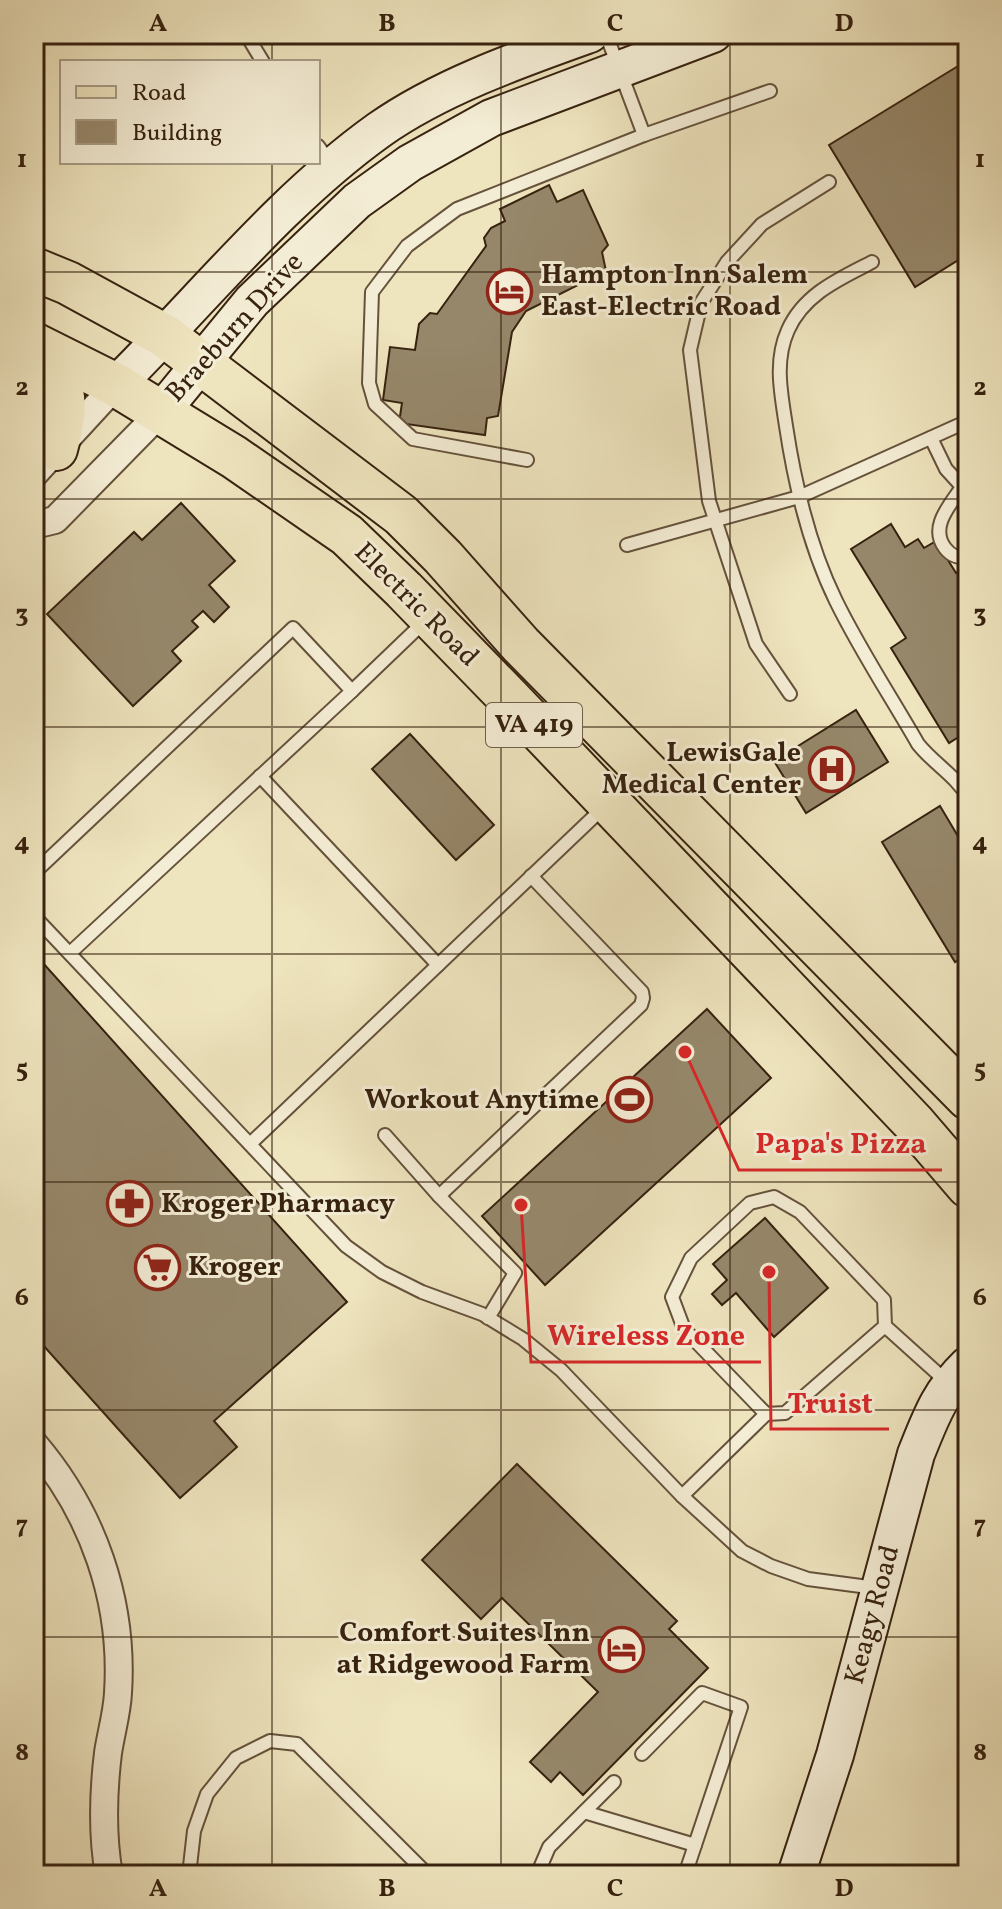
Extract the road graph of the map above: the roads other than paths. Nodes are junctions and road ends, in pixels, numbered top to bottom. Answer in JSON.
{"nodes":[{"id":1,"x":246,"y":34,"type":"edge"},
{"id":2,"x":590,"y":34,"type":"edge"},
{"id":3,"x":606,"y":34,"type":"edge"},
{"id":4,"x":713,"y":34,"type":"edge"},
{"id":5,"x":262,"y":60,"type":"edge"},
{"id":6,"x":618,"y":70,"type":"junction"},
{"id":7,"x":770,"y":91,"type":"dead end"},
{"id":8,"x":447,"y":93,"type":"junction"},
{"id":9,"x":467,"y":129,"type":"junction"},
{"id":10,"x":644,"y":135,"type":"junction"},
{"id":11,"x":326,"y":156,"type":"edge"},
{"id":12,"x":319,"y":164,"type":"edge"},
{"id":13,"x":829,"y":182,"type":"dead end"},
{"id":14,"x":872,"y":262,"type":"dead end"},
{"id":15,"x":34,"y":269,"type":"edge"},
{"id":16,"x":165,"y":336,"type":"junction"},
{"id":17,"x":34,"y":344,"type":"edge"},
{"id":18,"x":203,"y":363,"type":"junction"},
{"id":19,"x":116,"y":385,"type":"junction"},
{"id":20,"x":160,"y":413,"type":"junction"},
{"id":21,"x":968,"y":421,"type":"edge"},
{"id":22,"x":931,"y":438,"type":"junction"},
{"id":23,"x":527,"y":460,"type":"dead end"},
{"id":24,"x":45,"y":461,"type":"edge"},
{"id":25,"x":965,"y":490,"type":"edge"},
{"id":26,"x":799,"y":497,"type":"junction"},
{"id":27,"x":716,"y":521,"type":"junction"},
{"id":28,"x":34,"y":525,"type":"edge"},
{"id":29,"x":627,"y":545,"type":"dead end"},
{"id":30,"x":968,"y":558,"type":"edge"},
{"id":31,"x":429,"y":617,"type":"junction"},
{"id":32,"x":352,"y":691,"type":"junction"},
{"id":33,"x":790,"y":694,"type":"dead end"},
{"id":34,"x":260,"y":776,"type":"junction"},
{"id":35,"x":968,"y":797,"type":"edge"},
{"id":36,"x":608,"y":803,"type":"junction"},
{"id":37,"x":34,"y":873,"type":"edge"},
{"id":38,"x":531,"y":876,"type":"junction"},
{"id":39,"x":34,"y":916,"type":"edge"},
{"id":40,"x":70,"y":953,"type":"junction"},
{"id":41,"x":438,"y":965,"type":"junction"},
{"id":42,"x":968,"y":1098,"type":"edge"},
{"id":43,"x":385,"y":1135,"type":"dead end"},
{"id":44,"x":250,"y":1144,"type":"junction"},
{"id":45,"x":968,"y":1186,"type":"edge"},
{"id":46,"x":439,"y":1196,"type":"junction"},
{"id":47,"x":488,"y":1318,"type":"junction"},
{"id":48,"x":885,"y":1326,"type":"junction"},
{"id":49,"x":958,"y":1374,"type":"edge"},
{"id":50,"x":766,"y":1414,"type":"junction"},
{"id":51,"x":34,"y":1444,"type":"edge"},
{"id":52,"x":682,"y":1496,"type":"junction"},
{"id":53,"x":879,"y":1589,"type":"junction"},
{"id":54,"x":642,"y":1754,"type":"dead end"},
{"id":55,"x":614,"y":1782,"type":"dead end"},
{"id":56,"x":584,"y":1812,"type":"junction"},
{"id":57,"x":695,"y":1845,"type":"junction"},
{"id":58,"x":109,"y":1875,"type":"edge"},
{"id":59,"x":189,"y":1875,"type":"edge"},
{"id":60,"x":428,"y":1875,"type":"edge"},
{"id":61,"x":537,"y":1875,"type":"edge"},
{"id":62,"x":685,"y":1875,"type":"edge"},
{"id":63,"x":796,"y":1875,"type":"edge"}],
"edges":[{"from":1,"to":5,"type":"lane"},
{"from":2,"to":8,"type":"street","name":"Braeburn Drive"},
{"from":3,"to":6,"type":"lane"},
{"from":4,"to":6,"type":"street","name":"Braeburn Drive"},
{"from":6,"to":9,"type":"street","name":"Braeburn Drive"},
{"from":6,"to":10,"type":"lane"},
{"from":7,"to":10,"type":"lane"},
{"from":8,"to":9,"type":"street"},
{"from":8,"to":11,"type":"street","name":"Braeburn Drive"},
{"from":9,"to":18,"type":"street","name":"Braeburn Drive"},
{"from":10,"to":23,"type":"lane"},
{"from":12,"to":16,"type":"street","name":"Braeburn Drive"},
{"from":13,"to":27,"type":"lane"},
{"from":14,"to":26,"type":"lane"},
{"from":15,"to":16,"type":"main road","name":"Electric Road","number":"VA 419"},
{"from":16,"to":18,"type":"main road","name":"Electric Road","number":"VA 419"},
{"from":16,"to":19,"type":"street","name":"Braeburn Drive"},
{"from":17,"to":19,"type":"main road","name":"Electric Road","number":"VA 419"},
{"from":17,"to":24,"type":"main road"},
{"from":18,"to":20,"type":"street","name":"Braeburn Drive"},
{"from":18,"to":42,"type":"main road","name":"Electric Road","number":"VA 419"},
{"from":19,"to":20,"type":"main road","name":"Electric Road","number":"VA 419"},
{"from":19,"to":24,"type":"street","name":"Braeburn Drive"},
{"from":20,"to":28,"type":"street","name":"Braeburn Drive"},
{"from":20,"to":31,"type":"main road","name":"Electric Road","number":"VA 419"},
{"from":21,"to":22,"type":"lane"},
{"from":22,"to":25,"type":"lane"},
{"from":22,"to":26,"type":"lane"},
{"from":25,"to":30,"type":"lane"},
{"from":26,"to":27,"type":"lane"},
{"from":26,"to":35,"type":"lane"},
{"from":27,"to":29,"type":"lane"},
{"from":27,"to":33,"type":"lane"},
{"from":31,"to":32,"type":"lane"},
{"from":31,"to":36,"type":"main road","name":"Electric Road","number":"VA 419"},
{"from":32,"to":34,"type":"lane"},
{"from":32,"to":37,"type":"lane"},
{"from":34,"to":40,"type":"lane"},
{"from":34,"to":41,"type":"lane"},
{"from":36,"to":38,"type":"lane"},
{"from":36,"to":45,"type":"main road","name":"Electric Road","number":"VA 419"},
{"from":38,"to":41,"type":"lane"},
{"from":38,"to":46,"type":"lane"},
{"from":39,"to":40,"type":"lane"},
{"from":40,"to":44,"type":"lane"},
{"from":41,"to":44,"type":"lane"},
{"from":43,"to":46,"type":"lane"},
{"from":44,"to":47,"type":"lane"},
{"from":46,"to":47,"type":"lane"},
{"from":47,"to":52,"type":"lane"},
{"from":48,"to":49,"type":"lane"},
{"from":48,"to":50,"type":"lane"},
{"from":48,"to":50,"type":"lane"},
{"from":49,"to":53,"type":"street","name":"Keagy Road"},
{"from":50,"to":52,"type":"lane"},
{"from":51,"to":58,"type":"street"},
{"from":52,"to":53,"type":"lane"},
{"from":53,"to":63,"type":"street","name":"Keagy Road"},
{"from":54,"to":57,"type":"lane"},
{"from":55,"to":56,"type":"lane"},
{"from":56,"to":57,"type":"lane"},
{"from":56,"to":61,"type":"lane"},
{"from":57,"to":62,"type":"lane"},
{"from":59,"to":60,"type":"lane"}]}
